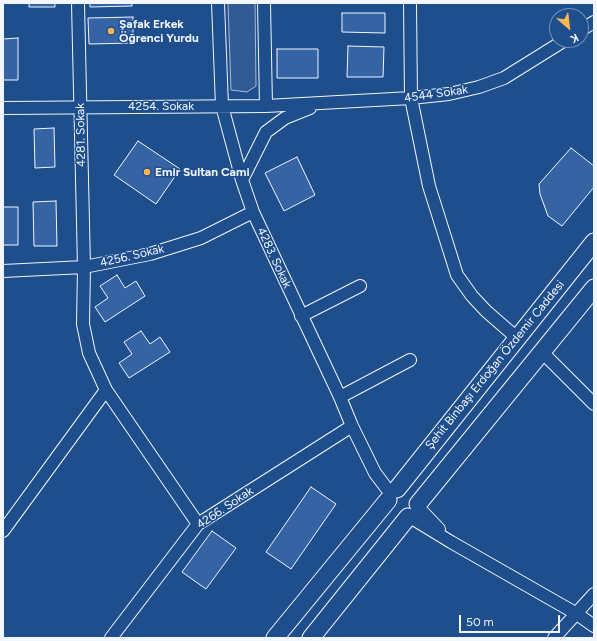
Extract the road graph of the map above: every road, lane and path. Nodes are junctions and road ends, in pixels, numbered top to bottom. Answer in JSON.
{"nodes":[{"id":1,"x":78,"y":3,"type":"edge"},
{"id":2,"x":218,"y":3,"type":"edge"},
{"id":3,"x":264,"y":3,"type":"edge"},
{"id":4,"x":410,"y":3,"type":"edge"},
{"id":5,"x":552,"y":48,"type":"edge"},
{"id":6,"x":411,"y":98,"type":"junction"},
{"id":7,"x":319,"y":104,"type":"junction"},
{"id":8,"x":222,"y":106,"type":"junction"},
{"id":9,"x":266,"y":106,"type":"junction"},
{"id":10,"x":81,"y":107,"type":"junction"},
{"id":11,"x":3,"y":108,"type":"edge"},
{"id":12,"x":242,"y":180,"type":"junction"},
{"id":13,"x":253,"y":212,"type":"junction"},
{"id":14,"x":594,"y":242,"type":"edge"},
{"id":15,"x":84,"y":267,"type":"junction"},
{"id":16,"x":3,"y":271,"type":"edge"},
{"id":17,"x":360,"y":286,"type":"dead end"},
{"id":18,"x":594,"y":288,"type":"edge"},
{"id":19,"x":301,"y":316,"type":"junction"},
{"id":20,"x":516,"y":338,"type":"junction"},
{"id":21,"x":542,"y":352,"type":"junction"},
{"id":22,"x":410,"y":360,"type":"dead end"},
{"id":23,"x":106,"y":390,"type":"junction"},
{"id":24,"x":340,"y":397,"type":"junction"},
{"id":25,"x":594,"y":404,"type":"edge"},
{"id":26,"x":352,"y":426,"type":"junction"},
{"id":27,"x":392,"y":494,"type":"junction"},
{"id":28,"x":413,"y":511,"type":"junction"},
{"id":29,"x":198,"y":524,"type":"junction"},
{"id":30,"x":3,"y":531,"type":"edge"},
{"id":31,"x":594,"y":594,"type":"edge"},
{"id":32,"x":576,"y":614,"type":"junction"},
{"id":33,"x":594,"y":626,"type":"edge"},
{"id":34,"x":111,"y":638,"type":"edge"},
{"id":35,"x":275,"y":638,"type":"edge"},
{"id":36,"x":311,"y":638,"type":"edge"},
{"id":37,"x":554,"y":638,"type":"edge"}],
"edges":[{"from":1,"to":10,"type":"street","name":"4281. Sokak"},
{"from":2,"to":8,"type":"street","name":"4283. Sokak"},
{"from":3,"to":9,"type":"street"},
{"from":4,"to":6,"type":"street"},
{"from":5,"to":6,"type":"street","name":"4544 Sokak"},
{"from":6,"to":7,"type":"street","name":"4544 Sokak"},
{"from":6,"to":20,"type":"street"},
{"from":7,"to":9,"type":"street","name":"4254. Sokak"},
{"from":7,"to":12,"type":"street"},
{"from":8,"to":9,"type":"street","name":"4254. Sokak"},
{"from":8,"to":10,"type":"street","name":"4254. Sokak"},
{"from":8,"to":12,"type":"street","name":"4283. Sokak"},
{"from":10,"to":11,"type":"street","name":"4254. Sokak"},
{"from":10,"to":15,"type":"street","name":"4281. Sokak"},
{"from":12,"to":13,"type":"street","name":"4283. Sokak"},
{"from":13,"to":15,"type":"street","name":"4256. Sokak"},
{"from":13,"to":19,"type":"street","name":"4283. Sokak"},
{"from":14,"to":20,"type":"main road","name":"Şehit Binbaşı Erdoğan Özdemir Caddesi"},
{"from":15,"to":16,"type":"street","name":"4256. Sokak"},
{"from":15,"to":23,"type":"street","name":"4281. Sokak"},
{"from":17,"to":19,"type":"street"},
{"from":18,"to":21,"type":"main road"},
{"from":19,"to":24,"type":"street","name":"4283. Sokak"},
{"from":20,"to":27,"type":"main road","name":"Şehit Binbaşı Erdoğan Özdemir Caddesi"},
{"from":21,"to":25,"type":"street"},
{"from":21,"to":28,"type":"main road"},
{"from":22,"to":24,"type":"street"},
{"from":23,"to":29,"type":"street","name":"4281. Sokak"},
{"from":23,"to":30,"type":"street"},
{"from":24,"to":26,"type":"street","name":"4283. Sokak"},
{"from":26,"to":27,"type":"street","name":"4283. Sokak"},
{"from":26,"to":29,"type":"street","name":"4266. Sokak"},
{"from":27,"to":28,"type":"main road"},
{"from":27,"to":28,"type":"main road"},
{"from":27,"to":35,"type":"main road","name":"Şehit Binbaşı Erdoğan Özdemir Caddesi"},
{"from":28,"to":32,"type":"street"},
{"from":28,"to":36,"type":"main road"},
{"from":29,"to":34,"type":"street","name":"4266. Sokak"},
{"from":31,"to":32,"type":"street"},
{"from":32,"to":33,"type":"street"},
{"from":32,"to":37,"type":"street"}]}
